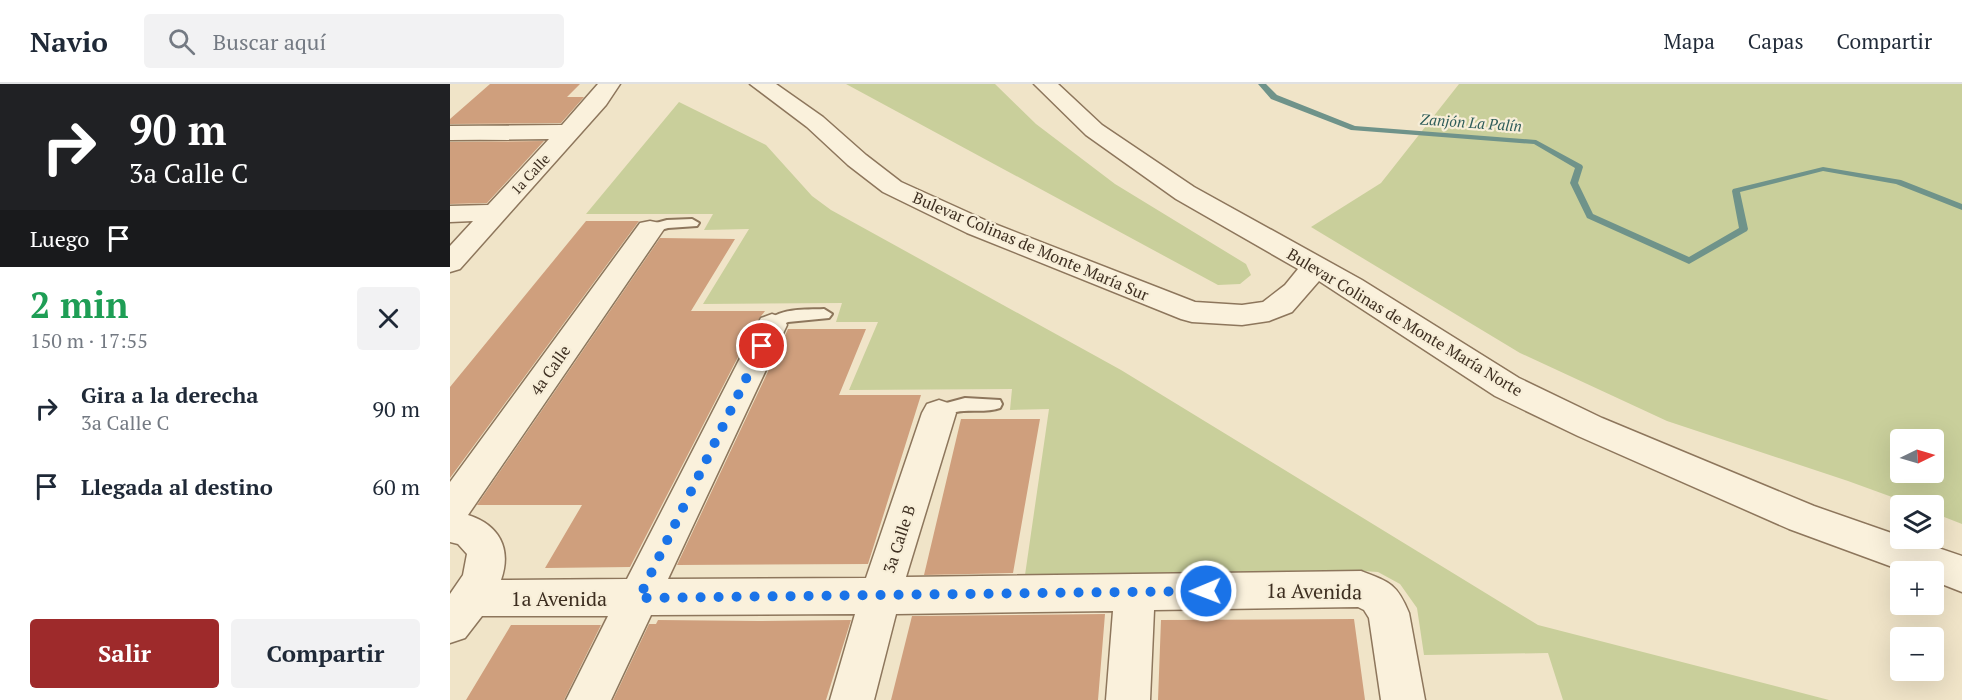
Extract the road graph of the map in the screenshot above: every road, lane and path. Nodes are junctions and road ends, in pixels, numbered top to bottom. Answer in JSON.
{"nodes":[{"id":1,"x":609,"y":84,"type":"edge"},
{"id":2,"x":761,"y":84,"type":"edge"},
{"id":3,"x":1045,"y":84,"type":"edge"},
{"id":4,"x":450,"y":132,"type":"edge"},
{"id":5,"x":569,"y":132,"type":"junction"},
{"id":6,"x":493,"y":213,"type":"junction"},
{"id":7,"x":450,"y":214,"type":"edge"},
{"id":8,"x":692,"y":223,"type":"dead end"},
{"id":9,"x":650,"y":229,"type":"joint"},
{"id":10,"x":450,"y":263,"type":"edge"},
{"id":11,"x":1316,"y":266,"type":"junction"},
{"id":12,"x":824,"y":314,"type":"dead end"},
{"id":13,"x":772,"y":325,"type":"joint"},
{"id":14,"x":994,"y":404,"type":"dead end"},
{"id":15,"x":939,"y":413,"type":"joint"},
{"id":16,"x":450,"y":511,"type":"edge"},
{"id":17,"x":450,"y":526,"type":"edge"},
{"id":18,"x":1962,"y":574,"type":"edge"},
{"id":19,"x":1135,"y":592,"type":"junction"},
{"id":20,"x":880,"y":596,"type":"junction"},
{"id":21,"x":639,"y":598,"type":"junction"},
{"id":22,"x":461,"y":611,"type":"edge"},
{"id":23,"x":588,"y":700,"type":"edge"},
{"id":24,"x":852,"y":700,"type":"edge"},
{"id":25,"x":1128,"y":700,"type":"edge"},
{"id":26,"x":1404,"y":700,"type":"edge"}],
"edges":[{"from":1,"to":5,"type":"street","name":"1a Calle"},
{"from":2,"to":11,"type":"street","name":"Bulevar Colinas de Monte María Sur"},
{"from":3,"to":11,"type":"street","name":"Bulevar Colinas de Monte María Norte"},
{"from":4,"to":5,"type":"street"},
{"from":5,"to":6,"type":"street","name":"1a Calle"},
{"from":6,"to":7,"type":"street"},
{"from":6,"to":10,"type":"street","name":"1a Calle"},
{"from":8,"to":9,"type":"lane"},
{"from":9,"to":16,"type":"street","name":"4a Calle"},
{"from":11,"to":18,"type":"street","name":"Bulevar Colinas de Monte María Norte"},
{"from":12,"to":13,"type":"lane"},
{"from":13,"to":21,"type":"street"},
{"from":14,"to":15,"type":"lane"},
{"from":15,"to":20,"type":"street","name":"3a Calle B"},
{"from":17,"to":22,"type":"street"},
{"from":19,"to":20,"type":"street","name":"1a Avenida"},
{"from":19,"to":25,"type":"street"},
{"from":19,"to":26,"type":"street","name":"1a Avenida"},
{"from":20,"to":21,"type":"street","name":"1a Avenida"},
{"from":20,"to":24,"type":"street","name":"3a Calle B"},
{"from":21,"to":22,"type":"street","name":"1a Avenida"},
{"from":21,"to":23,"type":"street"}]}
